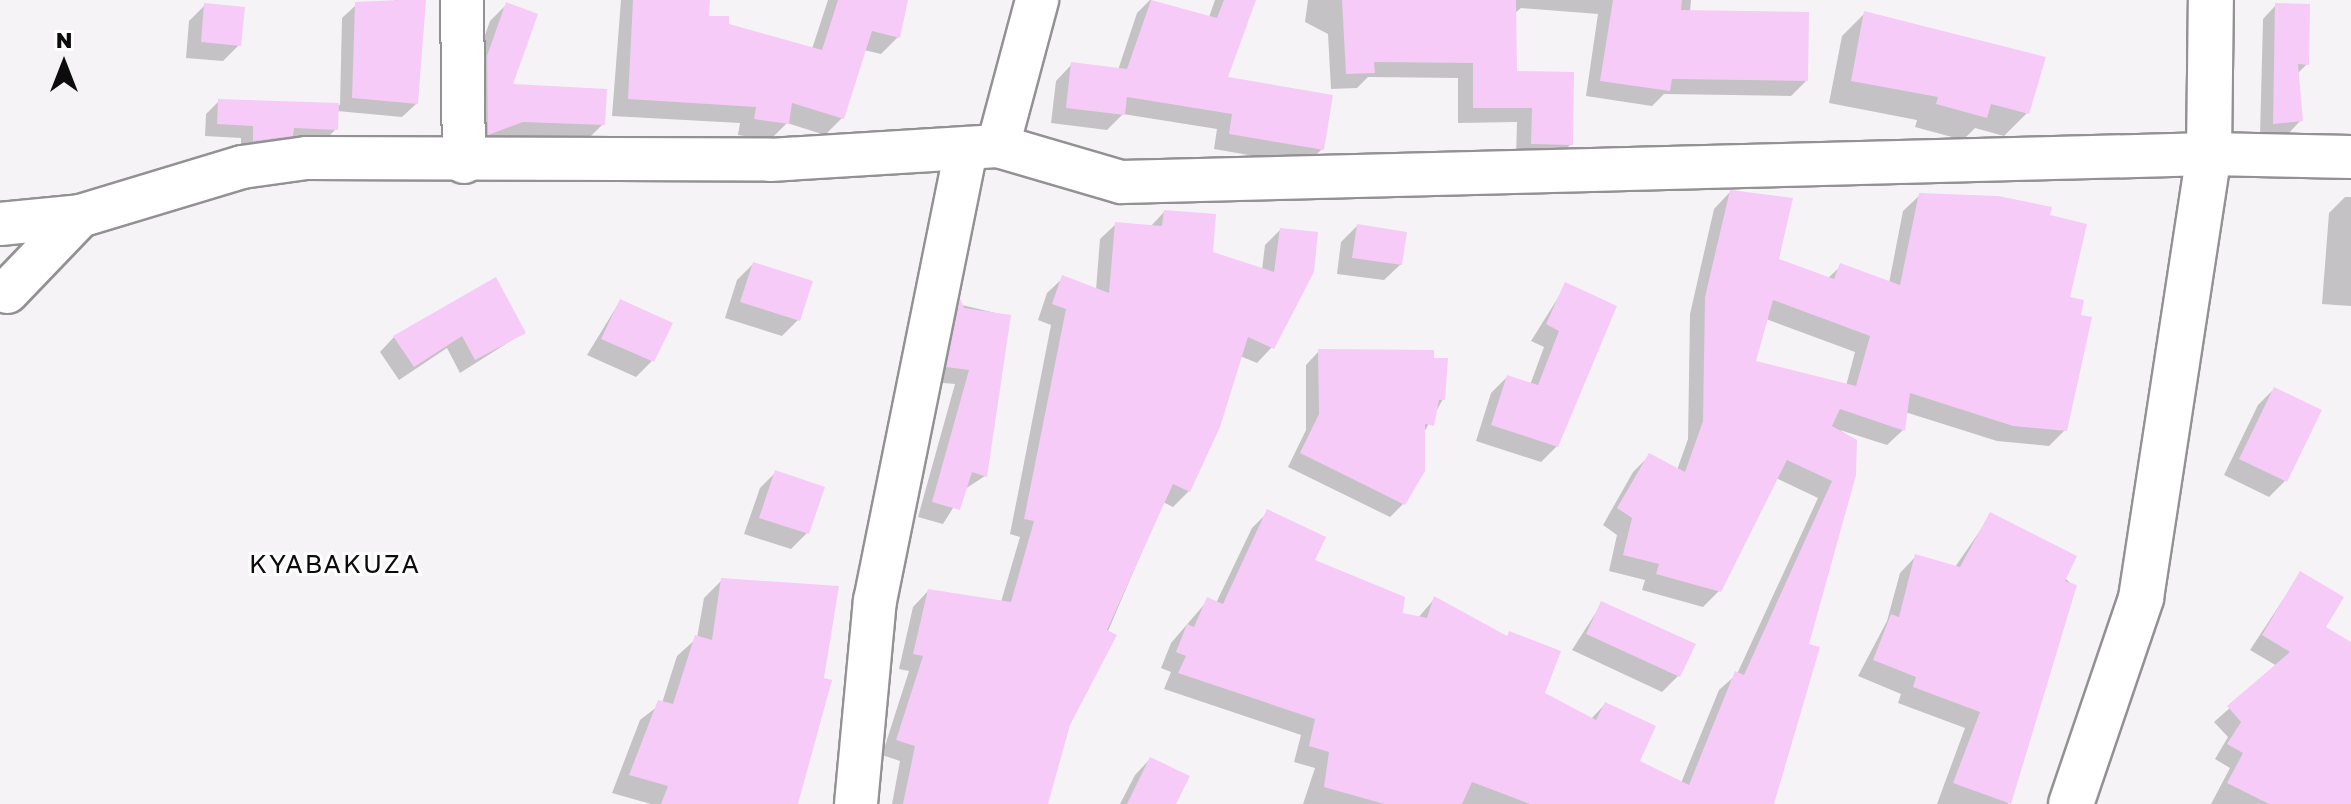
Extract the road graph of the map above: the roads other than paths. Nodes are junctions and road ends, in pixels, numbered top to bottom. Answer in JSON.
{"nodes":[{"id":1,"x":462,"y":0,"type":"edge"},
{"id":2,"x":1037,"y":0,"type":"edge"},
{"id":3,"x":2211,"y":0,"type":"edge"},
{"id":4,"x":982,"y":147,"type":"junction"},
{"id":5,"x":2209,"y":154,"type":"junction"},
{"id":6,"x":2351,"y":157,"type":"edge"},
{"id":7,"x":464,"y":162,"type":"junction"},
{"id":8,"x":80,"y":216,"type":"junction"},
{"id":9,"x":0,"y":224,"type":"edge"},
{"id":10,"x":2,"y":296,"type":"edge"},
{"id":11,"x":856,"y":804,"type":"edge"},
{"id":12,"x":2071,"y":804,"type":"edge"}],
"edges":[{"from":1,"to":7,"type":"street"},
{"from":2,"to":4,"type":"street"},
{"from":3,"to":5,"type":"street"},
{"from":4,"to":5,"type":"street"},
{"from":4,"to":7,"type":"street"},
{"from":4,"to":11,"type":"street"},
{"from":5,"to":6,"type":"street"},
{"from":5,"to":12,"type":"street"},
{"from":7,"to":8,"type":"street"},
{"from":8,"to":9,"type":"street"},
{"from":8,"to":10,"type":"street"}]}
